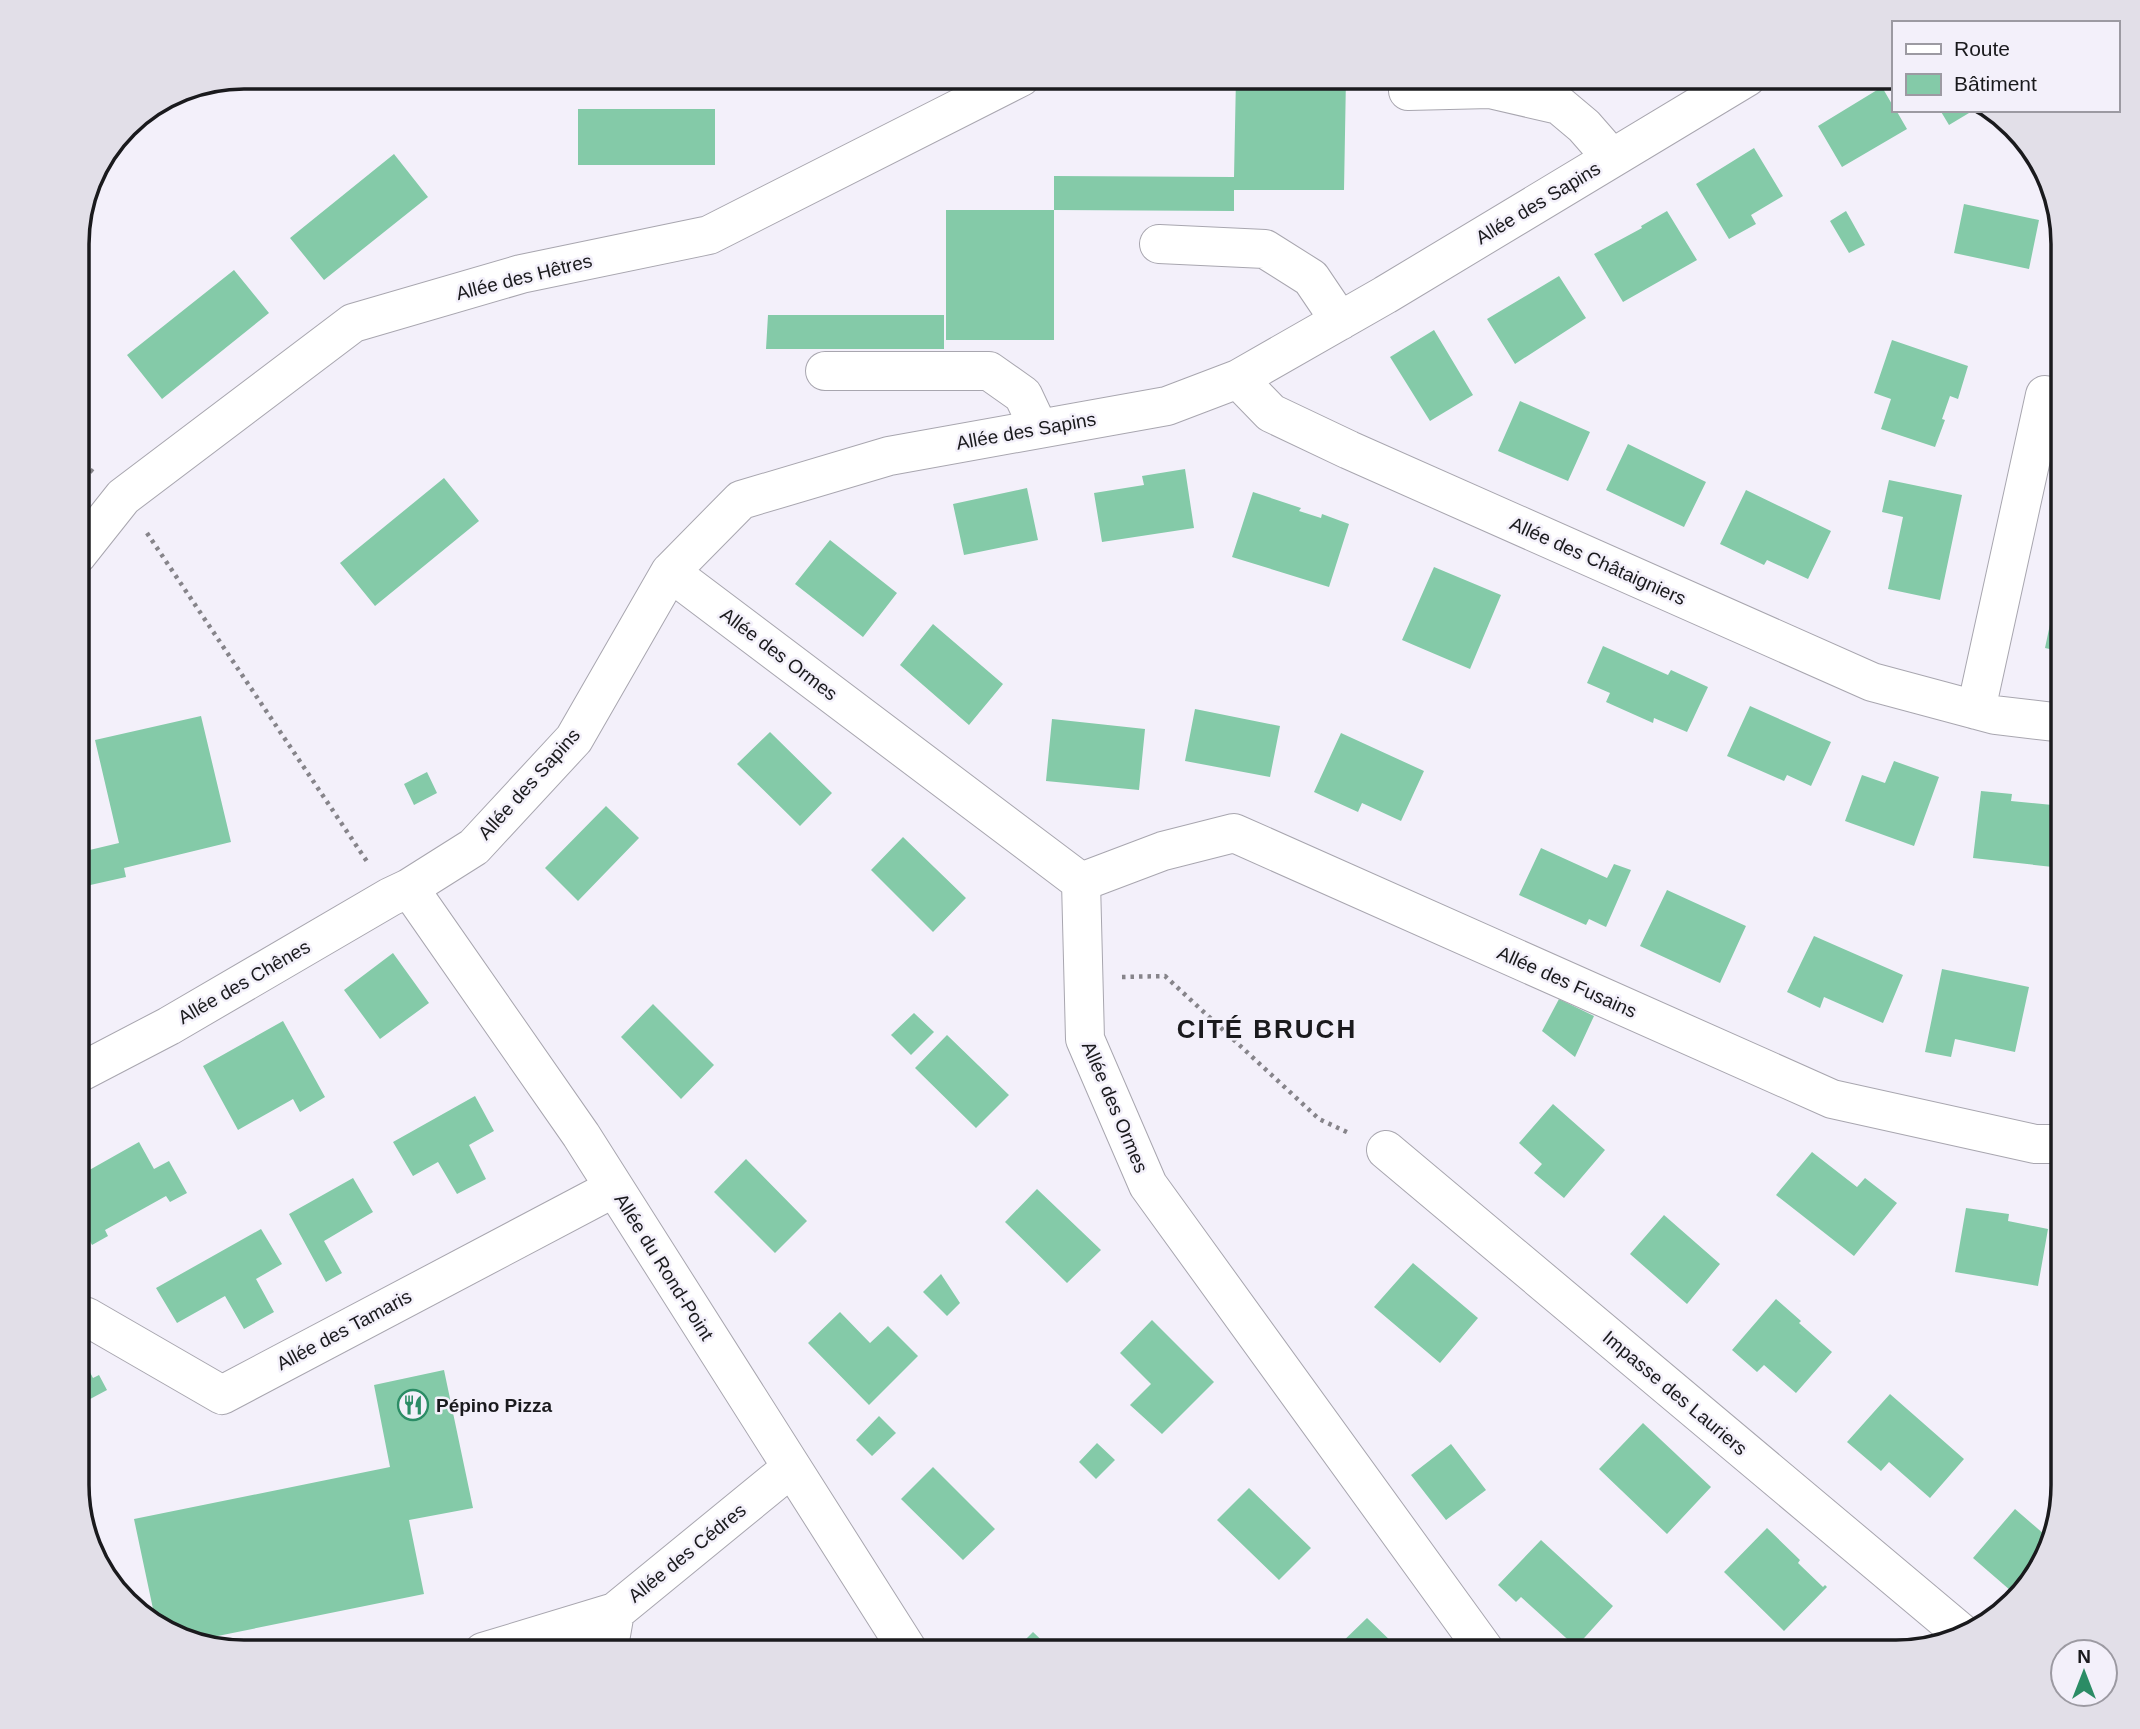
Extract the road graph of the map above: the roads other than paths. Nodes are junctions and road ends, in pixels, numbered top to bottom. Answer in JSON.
{"nodes":[{"id":1,"x":1480,"y":89,"type":"edge"},
{"id":2,"x":1491,"y":89,"type":"edge"},
{"id":3,"x":1727,"y":89,"type":"edge"},
{"id":4,"x":996,"y":90,"type":"edge"},
{"id":5,"x":1408,"y":91,"type":"dead end"},
{"id":6,"x":1612,"y":158,"type":"junction"},
{"id":7,"x":1159,"y":244,"type":"dead end"},
{"id":8,"x":1340,"y":321,"type":"junction"},
{"id":9,"x":825,"y":371,"type":"dead end"},
{"id":10,"x":1238,"y":379,"type":"junction"},
{"id":11,"x":2045,"y":396,"type":"dead end"},
{"id":12,"x":1039,"y":429,"type":"junction"},
{"id":13,"x":90,"y":539,"type":"edge"},
{"id":14,"x":670,"y":572,"type":"junction"},
{"id":15,"x":1976,"y":710,"type":"junction"},
{"id":16,"x":2051,"y":722,"type":"edge"},
{"id":17,"x":1081,"y":882,"type":"junction"},
{"id":18,"x":400,"y":892,"type":"junction"},
{"id":19,"x":90,"y":1067,"type":"edge"},
{"id":20,"x":2051,"y":1144,"type":"edge"},
{"id":21,"x":1386,"y":1150,"type":"road end"},
{"id":22,"x":614,"y":1188,"type":"junction"},
{"id":23,"x":90,"y":1319,"type":"edge"},
{"id":24,"x":791,"y":1468,"type":"junction"},
{"id":25,"x":615,"y":1612,"type":"junction"},
{"id":26,"x":1955,"y":1628,"type":"edge"},
{"id":27,"x":523,"y":1640,"type":"edge"},
{"id":28,"x":610,"y":1640,"type":"edge"},
{"id":29,"x":901,"y":1640,"type":"edge"},
{"id":30,"x":1477,"y":1640,"type":"edge"}],
"edges":[{"from":1,"to":5,"type":"street"},
{"from":2,"to":6,"type":"street"},
{"from":3,"to":6,"type":"street","name":"Allée des Sapins"},
{"from":4,"to":13,"type":"street","name":"Allée des Hêtres"},
{"from":6,"to":8,"type":"street","name":"Allée des Sapins"},
{"from":7,"to":8,"type":"street"},
{"from":8,"to":10,"type":"street","name":"Allée des Sapins"},
{"from":9,"to":12,"type":"street"},
{"from":10,"to":12,"type":"street","name":"Allée des Sapins"},
{"from":10,"to":15,"type":"street","name":"Allée des Châtaigniers"},
{"from":11,"to":15,"type":"street"},
{"from":12,"to":14,"type":"street","name":"Allée des Sapins"},
{"from":14,"to":17,"type":"street","name":"Allée des Ormes"},
{"from":14,"to":18,"type":"street","name":"Allée des Sapins"},
{"from":15,"to":16,"type":"street","name":"Allée des Châtaigniers"},
{"from":17,"to":20,"type":"street","name":"Allée des Fusains"},
{"from":17,"to":30,"type":"street","name":"Allée des Ormes"},
{"from":18,"to":19,"type":"street","name":"Allée des Chênes"},
{"from":18,"to":22,"type":"street","name":"Allée du Rond-Point"},
{"from":21,"to":26,"type":"street","name":"Impasse des Lauriers"},
{"from":22,"to":23,"type":"street","name":"Allée des Tamaris"},
{"from":22,"to":24,"type":"street","name":"Allée du Rond-Point"},
{"from":24,"to":25,"type":"street","name":"Allée des Cédres"},
{"from":24,"to":29,"type":"street","name":"Allée du Rond-Point"},
{"from":25,"to":27,"type":"street"},
{"from":25,"to":28,"type":"street","name":"Allée des Cédres"}]}
